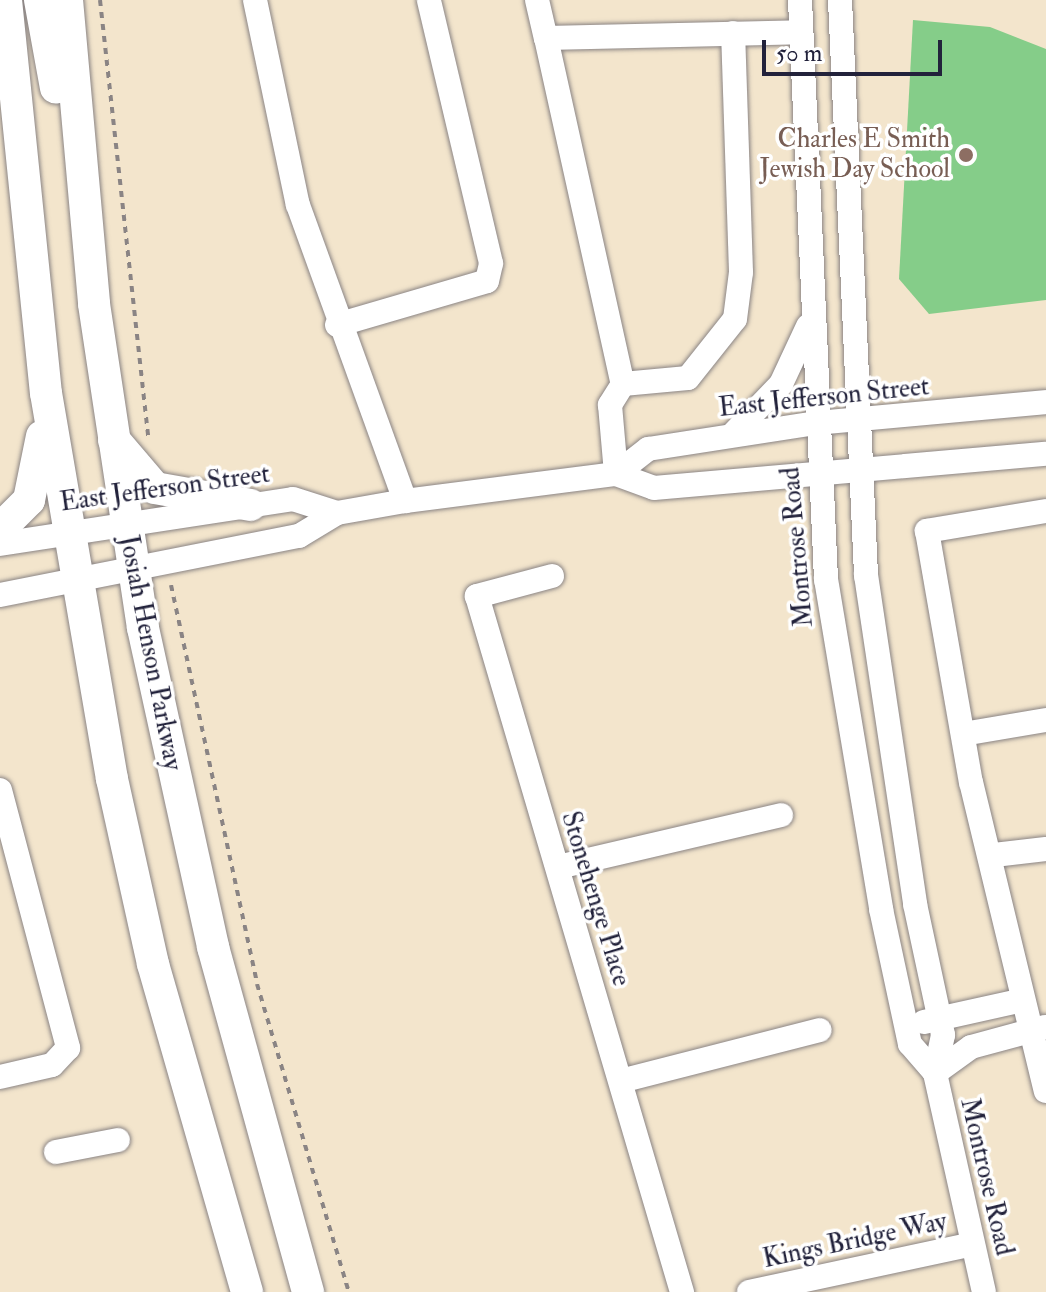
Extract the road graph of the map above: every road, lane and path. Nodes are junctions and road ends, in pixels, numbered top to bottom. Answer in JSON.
{"nodes":[{"id":1,"x":6,"y":0,"type":"edge"},
{"id":2,"x":40,"y":0,"type":"edge"},
{"id":3,"x":67,"y":0,"type":"edge"},
{"id":4,"x":100,"y":0,"type":"edge"},
{"id":5,"x":255,"y":0,"type":"edge"},
{"id":6,"x":429,"y":0,"type":"edge"},
{"id":7,"x":537,"y":0,"type":"edge"},
{"id":8,"x":800,"y":0,"type":"edge"},
{"id":9,"x":840,"y":0,"type":"edge"},
{"id":10,"x":801,"y":32,"type":"junction"},
{"id":11,"x":733,"y":33,"type":"junction"},
{"id":12,"x":546,"y":38,"type":"junction"},
{"id":13,"x":80,"y":164,"type":"junction"},
{"id":14,"x":810,"y":320,"type":"junction"},
{"id":15,"x":337,"y":325,"type":"junction"},
{"id":16,"x":623,"y":384,"type":"junction"},
{"id":17,"x":46,"y":393,"type":"junction"},
{"id":18,"x":1046,"y":402,"type":"edge"},
{"id":19,"x":857,"y":420,"type":"junction"},
{"id":20,"x":816,"y":423,"type":"junction"},
{"id":21,"x":732,"y":435,"type":"junction"},
{"id":22,"x":112,"y":438,"type":"junction"},
{"id":23,"x":150,"y":446,"type":"dead end"},
{"id":24,"x":1046,"y":454,"type":"edge"},
{"id":25,"x":859,"y":470,"type":"junction"},
{"id":26,"x":818,"y":472,"type":"junction"},
{"id":27,"x":616,"y":474,"type":"junction"},
{"id":28,"x":405,"y":501,"type":"junction"},
{"id":29,"x":250,"y":505,"type":"junction"},
{"id":30,"x":1046,"y":511,"type":"edge"},
{"id":31,"x":337,"y":513,"type":"junction"},
{"id":32,"x":125,"y":524,"type":"junction"},
{"id":33,"x":0,"y":529,"type":"edge"},
{"id":34,"x":68,"y":531,"type":"junction"},
{"id":35,"x":0,"y":544,"type":"edge"},
{"id":36,"x":133,"y":567,"type":"junction"},
{"id":37,"x":552,"y":576,"type":"dead end"},
{"id":38,"x":76,"y":579,"type":"junction"},
{"id":39,"x":170,"y":584,"type":"dead end"},
{"id":40,"x":0,"y":595,"type":"edge"},
{"id":41,"x":1046,"y":720,"type":"edge"},
{"id":42,"x":963,"y":734,"type":"junction"},
{"id":43,"x":0,"y":790,"type":"edge"},
{"id":44,"x":781,"y":815,"type":"dead end"},
{"id":45,"x":8,"y":849,"type":"edge"},
{"id":46,"x":1046,"y":849,"type":"edge"},
{"id":47,"x":994,"y":855,"type":"junction"},
{"id":48,"x":558,"y":867,"type":"junction"},
{"id":49,"x":1023,"y":1000,"type":"junction"},
{"id":50,"x":940,"y":1018,"type":"junction"},
{"id":51,"x":906,"y":1026,"type":"junction"},
{"id":52,"x":1038,"y":1029,"type":"edge"},
{"id":53,"x":820,"y":1030,"type":"dead end"},
{"id":54,"x":935,"y":1073,"type":"junction"},
{"id":55,"x":0,"y":1077,"type":"edge"},
{"id":56,"x":621,"y":1081,"type":"junction"},
{"id":57,"x":1046,"y":1091,"type":"edge"},
{"id":58,"x":118,"y":1140,"type":"dead end"},
{"id":59,"x":56,"y":1152,"type":"dead end"},
{"id":60,"x":972,"y":1244,"type":"junction"},
{"id":61,"x":247,"y":1292,"type":"edge"},
{"id":62,"x":308,"y":1292,"type":"edge"},
{"id":63,"x":349,"y":1292,"type":"edge"},
{"id":64,"x":682,"y":1292,"type":"edge"},
{"id":65,"x":749,"y":1292,"type":"edge"},
{"id":66,"x":984,"y":1292,"type":"edge"}],
"edges":[{"from":1,"to":17,"type":"main road"},
{"from":2,"to":13,"type":"main road"},
{"from":3,"to":13,"type":"main road","name":"Josiah Henson Parkway"},
{"from":4,"to":23,"type":"path"},
{"from":5,"to":15,"type":"street"},
{"from":6,"to":15,"type":"street"},
{"from":7,"to":12,"type":"street"},
{"from":8,"to":10,"type":"street","name":"Montrose Road"},
{"from":9,"to":19,"type":"street","name":"Montrose Road"},
{"from":10,"to":11,"type":"street"},
{"from":10,"to":14,"type":"street","name":"Montrose Road"},
{"from":11,"to":12,"type":"street"},
{"from":11,"to":16,"type":"street"},
{"from":12,"to":16,"type":"street"},
{"from":13,"to":22,"type":"main road","name":"Josiah Henson Parkway"},
{"from":14,"to":20,"type":"street","name":"Montrose Road"},
{"from":14,"to":21,"type":"street"},
{"from":15,"to":28,"type":"street"},
{"from":16,"to":27,"type":"street"},
{"from":17,"to":33,"type":"main road"},
{"from":17,"to":34,"type":"main road"},
{"from":18,"to":19,"type":"street","name":"East Jefferson Street"},
{"from":19,"to":20,"type":"street","name":"East Jefferson Street"},
{"from":19,"to":25,"type":"street","name":"Montrose Road"},
{"from":20,"to":21,"type":"street","name":"East Jefferson Street"},
{"from":20,"to":26,"type":"street","name":"Montrose Road"},
{"from":21,"to":27,"type":"street","name":"East Jefferson Street"},
{"from":22,"to":29,"type":"main road"},
{"from":22,"to":32,"type":"main road","name":"Josiah Henson Parkway"},
{"from":24,"to":25,"type":"street","name":"East Jefferson Street"},
{"from":25,"to":26,"type":"street","name":"East Jefferson Street"},
{"from":25,"to":50,"type":"street","name":"Montrose Road"},
{"from":26,"to":27,"type":"street","name":"East Jefferson Street"},
{"from":26,"to":51,"type":"street","name":"Montrose Road"},
{"from":27,"to":28,"type":"street","name":"East Jefferson Street"},
{"from":28,"to":31,"type":"street","name":"East Jefferson Street"},
{"from":29,"to":31,"type":"street","name":"East Jefferson Street"},
{"from":29,"to":32,"type":"street","name":"East Jefferson Street"},
{"from":30,"to":42,"type":"street"},
{"from":31,"to":36,"type":"street","name":"East Jefferson Street"},
{"from":32,"to":34,"type":"street","name":"East Jefferson Street"},
{"from":32,"to":36,"type":"main road","name":"Josiah Henson Parkway"},
{"from":34,"to":35,"type":"street","name":"East Jefferson Street"},
{"from":34,"to":38,"type":"main road"},
{"from":36,"to":38,"type":"street","name":"East Jefferson Street"},
{"from":36,"to":62,"type":"main road","name":"Josiah Henson Parkway"},
{"from":37,"to":48,"type":"street","name":"Stonehenge Place"},
{"from":38,"to":40,"type":"street","name":"East Jefferson Street"},
{"from":38,"to":61,"type":"main road"},
{"from":39,"to":63,"type":"path"},
{"from":41,"to":42,"type":"street"},
{"from":42,"to":47,"type":"street"},
{"from":43,"to":45,"type":"street"},
{"from":44,"to":48,"type":"street"},
{"from":45,"to":55,"type":"street"},
{"from":46,"to":47,"type":"street"},
{"from":47,"to":49,"type":"street"},
{"from":48,"to":56,"type":"street","name":"Stonehenge Place"},
{"from":49,"to":50,"type":"street"},
{"from":49,"to":52,"type":"street"},
{"from":50,"to":51,"type":"street"},
{"from":50,"to":54,"type":"street","name":"Montrose Road"},
{"from":51,"to":54,"type":"street","name":"Montrose Road"},
{"from":52,"to":54,"type":"street"},
{"from":52,"to":57,"type":"street"},
{"from":53,"to":56,"type":"street"},
{"from":54,"to":60,"type":"street","name":"Montrose Road"},
{"from":56,"to":64,"type":"street","name":"Stonehenge Place"},
{"from":58,"to":59,"type":"street"},
{"from":60,"to":65,"type":"street","name":"Kings Bridge Way"},
{"from":60,"to":66,"type":"street","name":"Montrose Road"}]}
